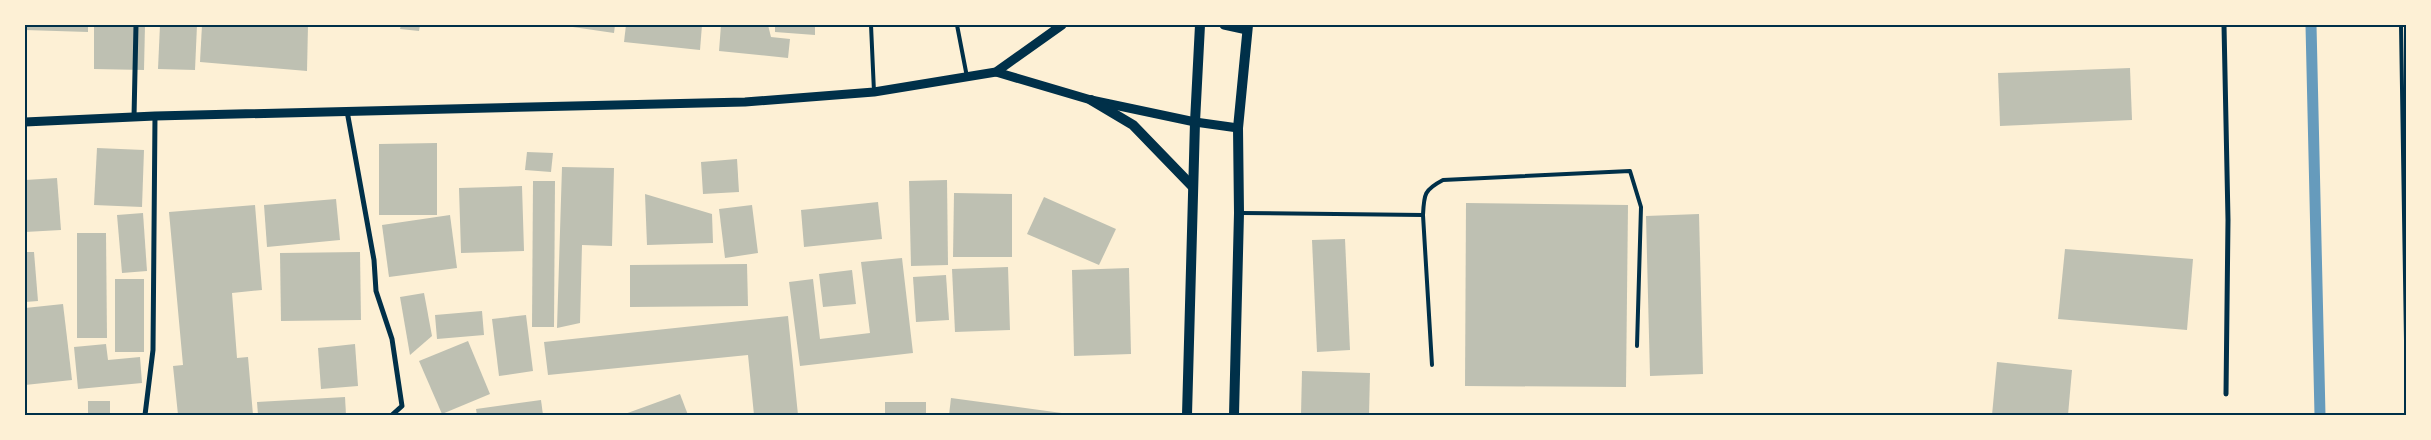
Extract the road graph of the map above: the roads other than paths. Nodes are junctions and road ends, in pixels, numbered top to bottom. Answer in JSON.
{"nodes":[{"id":1,"x":136,"y":25,"type":"edge"},
{"id":2,"x":870,"y":25,"type":"edge"},
{"id":3,"x":957,"y":25,"type":"edge"},
{"id":4,"x":1062,"y":25,"type":"edge"},
{"id":5,"x":1200,"y":25,"type":"edge"},
{"id":6,"x":1224,"y":25,"type":"edge"},
{"id":7,"x":2224,"y":25,"type":"edge"},
{"id":8,"x":2400,"y":25,"type":"edge"},
{"id":9,"x":1247,"y":28,"type":"edge"},
{"id":10,"x":996,"y":72,"type":"junction"},
{"id":11,"x":967,"y":77,"type":"junction"},
{"id":12,"x":874,"y":92,"type":"junction"},
{"id":13,"x":1091,"y":100,"type":"junction"},
{"id":14,"x":347,"y":111,"type":"junction"},
{"id":15,"x":155,"y":116,"type":"junction"},
{"id":16,"x":134,"y":117,"type":"junction"},
{"id":17,"x":25,"y":122,"type":"edge"},
{"id":18,"x":1195,"y":122,"type":"junction"},
{"id":19,"x":1238,"y":128,"type":"junction"},
{"id":20,"x":1193,"y":187,"type":"junction"},
{"id":21,"x":1239,"y":213,"type":"junction"},
{"id":22,"x":1423,"y":215,"type":"junction"},
{"id":23,"x":2406,"y":340,"type":"edge"},
{"id":24,"x":1637,"y":346,"type":"dead end"},
{"id":25,"x":1432,"y":365,"type":"dead end"},
{"id":26,"x":2226,"y":394,"type":"dead end"},
{"id":27,"x":146,"y":415,"type":"edge"},
{"id":28,"x":392,"y":415,"type":"edge"},
{"id":29,"x":1187,"y":415,"type":"edge"},
{"id":30,"x":1234,"y":415,"type":"edge"}],
"edges":[{"from":1,"to":16,"type":"street"},
{"from":2,"to":12,"type":"lane"},
{"from":3,"to":11,"type":"lane"},
{"from":4,"to":10,"type":"street"},
{"from":5,"to":18,"type":"main road"},
{"from":6,"to":9,"type":"street"},
{"from":7,"to":26,"type":"street"},
{"from":8,"to":23,"type":"lane"},
{"from":9,"to":19,"type":"main road"},
{"from":10,"to":11,"type":"street"},
{"from":10,"to":13,"type":"street"},
{"from":11,"to":12,"type":"street"},
{"from":12,"to":14,"type":"street"},
{"from":13,"to":18,"type":"street"},
{"from":13,"to":20,"type":"main road"},
{"from":14,"to":15,"type":"street"},
{"from":14,"to":28,"type":"street"},
{"from":15,"to":16,"type":"street"},
{"from":15,"to":27,"type":"street"},
{"from":16,"to":17,"type":"street"},
{"from":18,"to":19,"type":"street"},
{"from":18,"to":20,"type":"main road"},
{"from":19,"to":21,"type":"main road"},
{"from":20,"to":29,"type":"main road"},
{"from":21,"to":22,"type":"lane"},
{"from":21,"to":30,"type":"main road"},
{"from":22,"to":24,"type":"lane"},
{"from":22,"to":25,"type":"lane"}]}
